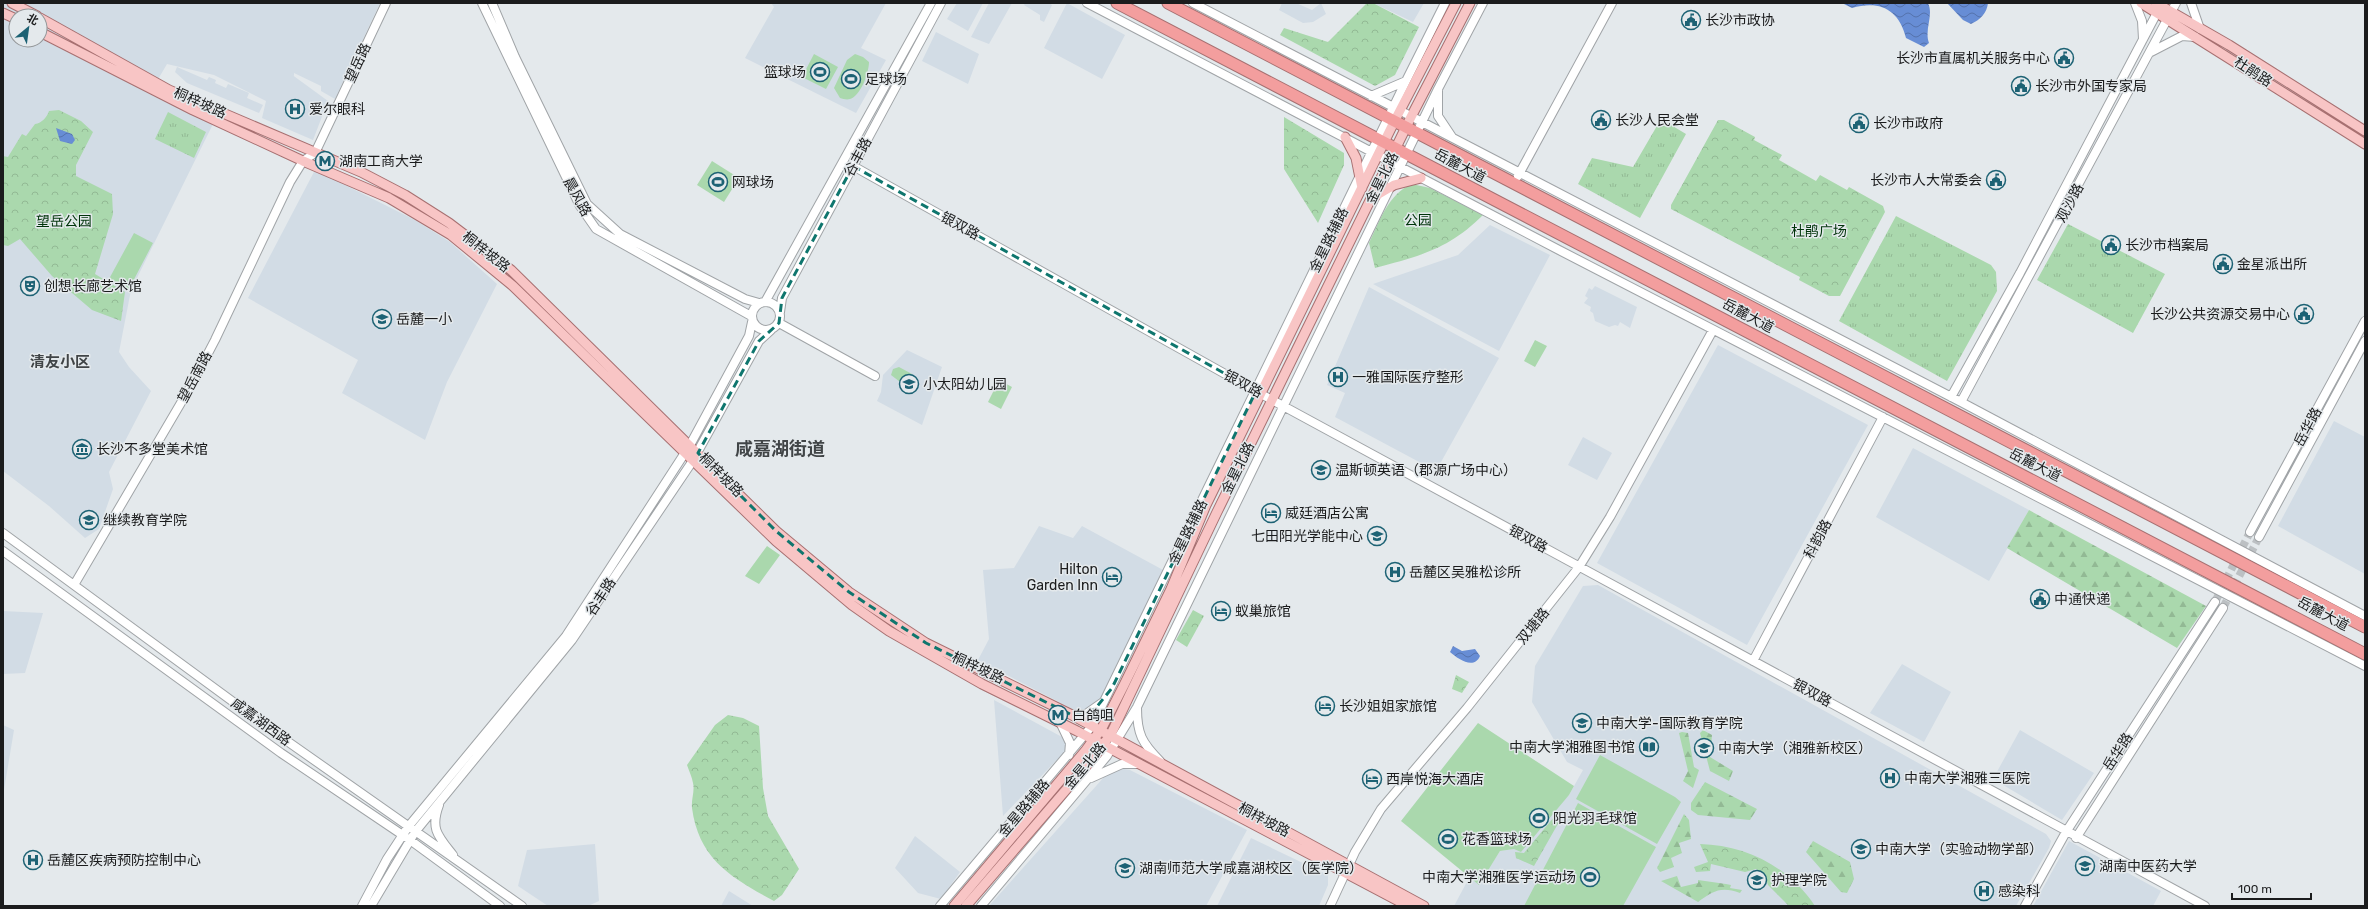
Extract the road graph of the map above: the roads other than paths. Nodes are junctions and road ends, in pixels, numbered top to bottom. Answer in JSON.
{"nodes":[{"id":1,"x":12,"y":3,"type":"edge"},
{"id":2,"x":386,"y":3,"type":"edge"},
{"id":3,"x":482,"y":3,"type":"edge"},
{"id":4,"x":492,"y":3,"type":"edge"},
{"id":5,"x":931,"y":3,"type":"edge"},
{"id":6,"x":941,"y":3,"type":"edge"},
{"id":7,"x":1087,"y":3,"type":"edge"},
{"id":8,"x":1118,"y":3,"type":"edge"},
{"id":9,"x":1168,"y":3,"type":"edge"},
{"id":10,"x":1193,"y":3,"type":"edge"},
{"id":11,"x":1445,"y":3,"type":"edge"},
{"id":12,"x":1456,"y":3,"type":"edge"},
{"id":13,"x":1470,"y":3,"type":"edge"},
{"id":14,"x":1482,"y":3,"type":"edge"},
{"id":15,"x":1612,"y":3,"type":"edge"},
{"id":16,"x":2135,"y":3,"type":"edge"},
{"id":17,"x":2141,"y":3,"type":"edge"},
{"id":18,"x":2176,"y":3,"type":"edge"},
{"id":19,"x":2192,"y":3,"type":"edge"},
{"id":20,"x":2159,"y":6,"type":"edge"},
{"id":21,"x":22,"y":8,"type":"edge"},
{"id":22,"x":2170,"y":15,"type":"junction"},
{"id":23,"x":48,"y":22,"type":"edge"},
{"id":24,"x":2200,"y":29,"type":"junction"},
{"id":25,"x":48,"y":36,"type":"edge"},
{"id":26,"x":2201,"y":39,"type":"junction"},
{"id":27,"x":2143,"y":40,"type":"junction"},
{"id":28,"x":2150,"y":52,"type":"junction"},
{"id":29,"x":1406,"y":81,"type":"junction"},
{"id":30,"x":1438,"y":89,"type":"junction"},
{"id":31,"x":1371,"y":96,"type":"junction"},
{"id":32,"x":1396,"y":109,"type":"junction"},
{"id":33,"x":1411,"y":117,"type":"junction"},
{"id":34,"x":1391,"y":120,"type":"junction"},
{"id":35,"x":1423,"y":122,"type":"junction"},
{"id":36,"x":1406,"y":128,"type":"junction"},
{"id":37,"x":2365,"y":131,"type":"edge"},
{"id":38,"x":1417,"y":134,"type":"junction"},
{"id":39,"x":1345,"y":137,"type":"junction"},
{"id":40,"x":1452,"y":138,"type":"junction"},
{"id":41,"x":1381,"y":140,"type":"junction"},
{"id":42,"x":2365,"y":144,"type":"edge"},
{"id":43,"x":1396,"y":149,"type":"junction"},
{"id":44,"x":315,"y":153,"type":"junction"},
{"id":45,"x":1374,"y":154,"type":"junction"},
{"id":46,"x":1407,"y":155,"type":"junction"},
{"id":47,"x":303,"y":162,"type":"junction"},
{"id":48,"x":1390,"y":162,"type":"junction"},
{"id":49,"x":853,"y":166,"type":"junction"},
{"id":50,"x":317,"y":167,"type":"junction"},
{"id":51,"x":1401,"y":167,"type":"junction"},
{"id":52,"x":1520,"y":172,"type":"junction"},
{"id":53,"x":1360,"y":177,"type":"junction"},
{"id":54,"x":1421,"y":178,"type":"junction"},
{"id":55,"x":1514,"y":184,"type":"junction"},
{"id":56,"x":1391,"y":186,"type":"junction"},
{"id":57,"x":1362,"y":188,"type":"junction"},
{"id":58,"x":1372,"y":198,"type":"junction"},
{"id":59,"x":762,"y":303,"type":"junction"},
{"id":60,"x":780,"y":312,"type":"junction"},
{"id":61,"x":752,"y":319,"type":"junction"},
{"id":62,"x":2365,"y":321,"type":"edge"},
{"id":63,"x":779,"y":323,"type":"junction"},
{"id":64,"x":770,"y":330,"type":"junction"},
{"id":65,"x":1713,"y":330,"type":"junction"},
{"id":66,"x":2365,"y":341,"type":"edge"},
{"id":67,"x":875,"y":376,"type":"dead end"},
{"id":68,"x":1258,"y":392,"type":"junction"},
{"id":69,"x":1951,"y":397,"type":"junction"},
{"id":70,"x":1272,"y":399,"type":"junction"},
{"id":71,"x":1961,"y":402,"type":"junction"},
{"id":72,"x":1283,"y":405,"type":"junction"},
{"id":73,"x":1884,"y":417,"type":"junction"},
{"id":74,"x":690,"y":445,"type":"junction"},
{"id":75,"x":698,"y":453,"type":"junction"},
{"id":76,"x":684,"y":454,"type":"junction"},
{"id":77,"x":692,"y":462,"type":"junction"},
{"id":78,"x":2250,"y":532,"type":"tunnel mouth"},
{"id":79,"x":3,"y":533,"type":"edge"},
{"id":80,"x":2259,"y":537,"type":"tunnel mouth"},
{"id":81,"x":3,"y":551,"type":"edge"},
{"id":82,"x":1579,"y":567,"type":"junction"},
{"id":83,"x":74,"y":585,"type":"junction"},
{"id":84,"x":2215,"y":602,"type":"tunnel mouth"},
{"id":85,"x":2223,"y":608,"type":"tunnel mouth"},
{"id":86,"x":2365,"y":616,"type":"edge"},
{"id":87,"x":2365,"y":627,"type":"edge"},
{"id":88,"x":2365,"y":654,"type":"edge"},
{"id":89,"x":1753,"y":661,"type":"junction"},
{"id":90,"x":2365,"y":666,"type":"edge"},
{"id":91,"x":1107,"y":699,"type":"junction"},
{"id":92,"x":1137,"y":707,"type":"junction"},
{"id":93,"x":1070,"y":714,"type":"junction"},
{"id":94,"x":1060,"y":722,"type":"junction"},
{"id":95,"x":1096,"y":728,"type":"junction"},
{"id":96,"x":1090,"y":738,"type":"junction"},
{"id":97,"x":1114,"y":738,"type":"junction"},
{"id":98,"x":1103,"y":745,"type":"junction"},
{"id":99,"x":1112,"y":750,"type":"junction"},
{"id":100,"x":1068,"y":757,"type":"junction"},
{"id":101,"x":1162,"y":763,"type":"junction"},
{"id":102,"x":1139,"y":764,"type":"junction"},
{"id":103,"x":1087,"y":781,"type":"junction"},
{"id":104,"x":442,"y":799,"type":"junction"},
{"id":105,"x":412,"y":830,"type":"junction"},
{"id":106,"x":2066,"y":832,"type":"junction"},
{"id":107,"x":2076,"y":838,"type":"junction"},
{"id":108,"x":406,"y":841,"type":"junction"},
{"id":109,"x":458,"y":862,"type":"junction"},
{"id":110,"x":1347,"y":869,"type":"junction"},
{"id":111,"x":362,"y":906,"type":"edge"},
{"id":112,"x":371,"y":906,"type":"edge"},
{"id":113,"x":500,"y":906,"type":"edge"},
{"id":114,"x":522,"y":906,"type":"edge"},
{"id":115,"x":940,"y":906,"type":"edge"},
{"id":116,"x":954,"y":906,"type":"edge"},
{"id":117,"x":966,"y":906,"type":"edge"},
{"id":118,"x":981,"y":906,"type":"edge"},
{"id":119,"x":1330,"y":906,"type":"edge"},
{"id":120,"x":1408,"y":906,"type":"edge"},
{"id":121,"x":1424,"y":906,"type":"edge"},
{"id":122,"x":2025,"y":906,"type":"edge"},
{"id":123,"x":2205,"y":906,"type":"edge"}],
"edges":[{"from":1,"to":21,"type":"main road"},
{"from":2,"to":44,"type":"street","name":"望岳路"},
{"from":3,"to":61,"type":"street","name":"晨风路"},
{"from":4,"to":59,"type":"street","name":"晨风路"},
{"from":5,"to":59,"type":"street","name":"谷丰路"},
{"from":6,"to":49,"type":"street","name":"谷丰路"},
{"from":7,"to":39,"type":"street"},
{"from":8,"to":41,"type":"highway","name":"岳麓大道"},
{"from":9,"to":34,"type":"highway","name":"岳麓大道"},
{"from":10,"to":31,"type":"street"},
{"from":11,"to":29,"type":"street"},
{"from":12,"to":32,"type":"main road","name":"金星北路"},
{"from":13,"to":33,"type":"main road","name":"金星北路"},
{"from":14,"to":30,"type":"street"},
{"from":15,"to":52,"type":"street"},
{"from":16,"to":27,"type":"street"},
{"from":17,"to":20,"type":"main road","name":"杜鹃路"},
{"from":18,"to":22,"type":"street","name":"观沙路"},
{"from":19,"to":24,"type":"street"},
{"from":20,"to":22,"type":"main road","name":"杜鹃路"},
{"from":20,"to":27,"type":"street","name":"观沙路"},
{"from":22,"to":24,"type":"main road","name":"杜鹃路"},
{"from":22,"to":26,"type":"main road","name":"杜鹃路"},
{"from":22,"to":28,"type":"street","name":"观沙路"},
{"from":23,"to":44,"type":"main road","name":"桐梓坡路"},
{"from":24,"to":37,"type":"main road","name":"杜鹃路"},
{"from":25,"to":47,"type":"main road","name":"桐梓坡路"},
{"from":26,"to":28,"type":"street"},
{"from":26,"to":42,"type":"main road","name":"杜鹃路"},
{"from":27,"to":69,"type":"street","name":"观沙路"},
{"from":28,"to":71,"type":"street","name":"观沙路"},
{"from":29,"to":31,"type":"street"},
{"from":29,"to":32,"type":"street"},
{"from":30,"to":35,"type":"street"},
{"from":30,"to":40,"type":"street"},
{"from":31,"to":32,"type":"street"},
{"from":32,"to":33,"type":"street"},
{"from":32,"to":34,"type":"main road","name":"金星北路"},
{"from":33,"to":35,"type":"street"},
{"from":33,"to":36,"type":"main road","name":"金星北路"},
{"from":34,"to":36,"type":"highway","name":"岳麓大道"},
{"from":34,"to":41,"type":"main road","name":"金星北路"},
{"from":35,"to":38,"type":"street"},
{"from":35,"to":40,"type":"street"},
{"from":36,"to":38,"type":"highway","name":"岳麓大道"},
{"from":36,"to":43,"type":"main road","name":"金星北路"},
{"from":38,"to":46,"type":"street"},
{"from":38,"to":55,"type":"highway","name":"岳麓大道"},
{"from":39,"to":45,"type":"street"},
{"from":39,"to":53,"type":"main road"},
{"from":40,"to":52,"type":"street"},
{"from":41,"to":43,"type":"highway","name":"岳麓大道"},
{"from":41,"to":45,"type":"main road","name":"金星北路"},
{"from":43,"to":46,"type":"highway","name":"岳麓大道"},
{"from":43,"to":48,"type":"main road","name":"金星北路"},
{"from":44,"to":47,"type":"street","name":"望岳路"},
{"from":44,"to":50,"type":"street"},
{"from":44,"to":74,"type":"main road","name":"桐梓坡路"},
{"from":45,"to":48,"type":"street"},
{"from":45,"to":53,"type":"street","name":"金星路辅路"},
{"from":45,"to":57,"type":"main road","name":"金星北路"},
{"from":46,"to":51,"type":"street"},
{"from":46,"to":88,"type":"highway","name":"岳麓大道"},
{"from":47,"to":50,"type":"main road","name":"桐梓坡路"},
{"from":47,"to":83,"type":"street","name":"望岳南路"},
{"from":48,"to":51,"type":"street"},
{"from":48,"to":58,"type":"main road","name":"金星北路"},
{"from":49,"to":60,"type":"street","name":"谷丰路"},
{"from":49,"to":68,"type":"street","name":"银双路"},
{"from":50,"to":76,"type":"main road","name":"桐梓坡路"},
{"from":51,"to":54,"type":"street"},
{"from":51,"to":56,"type":"street"},
{"from":52,"to":55,"type":"street"},
{"from":52,"to":69,"type":"street"},
{"from":53,"to":57,"type":"main road"},
{"from":53,"to":68,"type":"street","name":"金星路辅路"},
{"from":54,"to":56,"type":"main road"},
{"from":54,"to":65,"type":"street"},
{"from":55,"to":87,"type":"highway","name":"岳麓大道"},
{"from":56,"to":58,"type":"main road"},
{"from":56,"to":72,"type":"street"},
{"from":57,"to":68,"type":"main road","name":"金星北路"},
{"from":58,"to":70,"type":"main road","name":"金星北路"},
{"from":59,"to":60,"type":"street"},
{"from":59,"to":61,"type":"street"},
{"from":60,"to":63,"type":"street"},
{"from":61,"to":64,"type":"street"},
{"from":61,"to":74,"type":"street","name":"谷丰路"},
{"from":62,"to":78,"type":"street","name":"岳华路"},
{"from":63,"to":64,"type":"street"},
{"from":63,"to":67,"type":"street"},
{"from":64,"to":75,"type":"street","name":"谷丰路"},
{"from":65,"to":73,"type":"street"},
{"from":65,"to":82,"type":"street","name":"双塘路"},
{"from":66,"to":80,"type":"street","name":"岳华路"},
{"from":68,"to":70,"type":"street","name":"银双路"},
{"from":68,"to":91,"type":"street","name":"金星路辅路"},
{"from":68,"to":95,"type":"main road","name":"金星北路"},
{"from":69,"to":71,"type":"street"},
{"from":70,"to":72,"type":"street","name":"银双路"},
{"from":70,"to":97,"type":"main road","name":"金星北路"},
{"from":71,"to":86,"type":"street"},
{"from":72,"to":82,"type":"street","name":"银双路"},
{"from":72,"to":92,"type":"street"},
{"from":73,"to":89,"type":"street","name":"科韵路"},
{"from":73,"to":90,"type":"street"},
{"from":74,"to":75,"type":"main road","name":"桐梓坡路"},
{"from":74,"to":76,"type":"street","name":"谷丰路"},
{"from":75,"to":77,"type":"street","name":"谷丰路"},
{"from":75,"to":93,"type":"main road","name":"桐梓坡路"},
{"from":76,"to":77,"type":"main road","name":"桐梓坡路"},
{"from":76,"to":105,"type":"street","name":"谷丰路"},
{"from":77,"to":94,"type":"main road","name":"桐梓坡路"},
{"from":77,"to":104,"type":"street","name":"谷丰路"},
{"from":79,"to":83,"type":"street","name":"咸嘉湖西路"},
{"from":81,"to":108,"type":"street","name":"咸嘉湖西路"},
{"from":82,"to":89,"type":"street","name":"银双路"},
{"from":82,"to":110,"type":"street","name":"双塘路"},
{"from":83,"to":105,"type":"street","name":"咸嘉湖西路"},
{"from":84,"to":106,"type":"street","name":"岳华路"},
{"from":85,"to":107,"type":"street","name":"岳华路"},
{"from":89,"to":106,"type":"street","name":"银双路"},
{"from":91,"to":93,"type":"street"},
{"from":91,"to":95,"type":"street","name":"金星路辅路"},
{"from":92,"to":97,"type":"street"},
{"from":92,"to":101,"type":"street"},
{"from":93,"to":95,"type":"main road","name":"桐梓坡路"},
{"from":94,"to":96,"type":"main road","name":"桐梓坡路"},
{"from":94,"to":100,"type":"street"},
{"from":95,"to":96,"type":"main road","name":"金星北路"},
{"from":95,"to":97,"type":"main road","name":"桐梓坡路"},
{"from":96,"to":98,"type":"main road","name":"桐梓坡路"},
{"from":96,"to":100,"type":"street","name":"金星路辅路"},
{"from":96,"to":116,"type":"main road","name":"金星北路"},
{"from":97,"to":98,"type":"main road","name":"金星北路"},
{"from":97,"to":99,"type":"street"},
{"from":97,"to":101,"type":"main road","name":"桐梓坡路"},
{"from":98,"to":99,"type":"main road","name":"桐梓坡路"},
{"from":98,"to":117,"type":"main road","name":"金星北路"},
{"from":99,"to":102,"type":"main road","name":"桐梓坡路"},
{"from":99,"to":103,"type":"street"},
{"from":100,"to":115,"type":"street","name":"金星路辅路"},
{"from":101,"to":110,"type":"main road","name":"桐梓坡路"},
{"from":102,"to":103,"type":"street"},
{"from":102,"to":110,"type":"main road","name":"桐梓坡路"},
{"from":103,"to":118,"type":"street"},
{"from":104,"to":105,"type":"street","name":"谷丰路"},
{"from":104,"to":109,"type":"street"},
{"from":105,"to":108,"type":"street","name":"谷丰路"},
{"from":105,"to":109,"type":"street","name":"咸嘉湖西路"},
{"from":106,"to":107,"type":"street","name":"银双路"},
{"from":106,"to":122,"type":"street","name":"岳华路"},
{"from":107,"to":123,"type":"street","name":"银双路"},
{"from":108,"to":111,"type":"street"},
{"from":108,"to":112,"type":"street"},
{"from":108,"to":113,"type":"street","name":"咸嘉湖西路"},
{"from":109,"to":114,"type":"street","name":"咸嘉湖西路"},
{"from":110,"to":119,"type":"street","name":"双塘路"},
{"from":110,"to":120,"type":"main road","name":"桐梓坡路"},
{"from":110,"to":121,"type":"main road","name":"桐梓坡路"}]}
